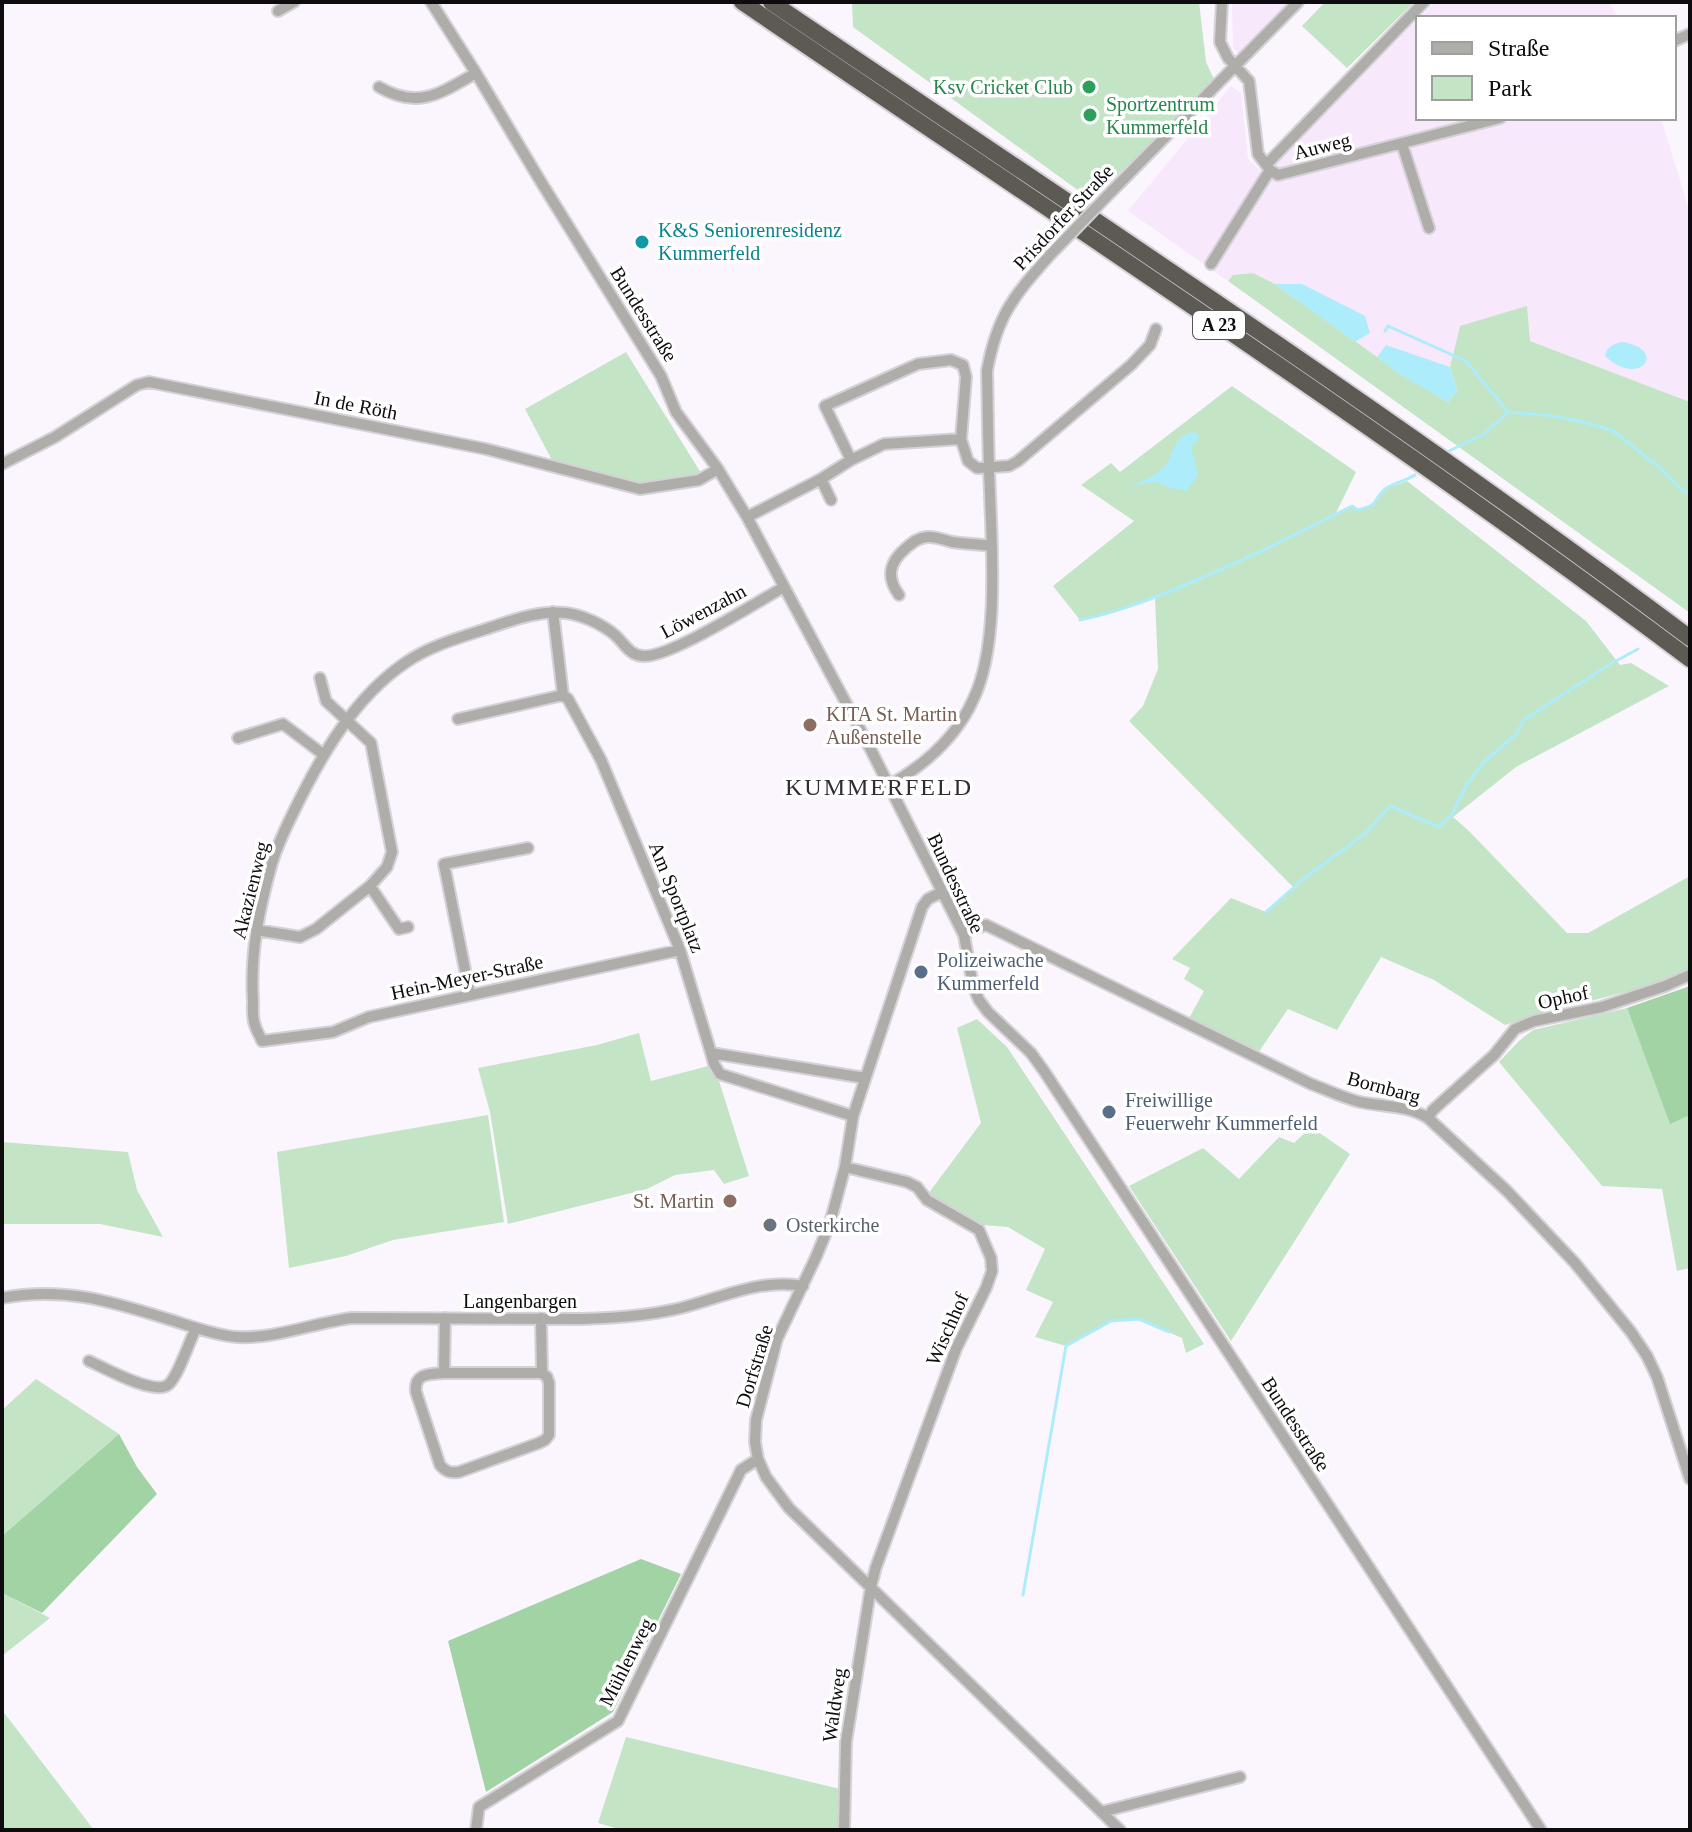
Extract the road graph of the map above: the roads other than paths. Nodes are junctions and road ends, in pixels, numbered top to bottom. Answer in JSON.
{"nodes":[{"id":1,"x":294,"y":2,"type":"edge"},
{"id":2,"x":431,"y":2,"type":"edge"},
{"id":3,"x":742,"y":2,"type":"edge"},
{"id":4,"x":771,"y":2,"type":"edge"},
{"id":5,"x":1222,"y":2,"type":"edge"},
{"id":6,"x":1298,"y":2,"type":"edge"},
{"id":7,"x":1424,"y":2,"type":"edge"},
{"id":8,"x":278,"y":11,"type":"dead end"},
{"id":9,"x":1235,"y":65,"type":"junction"},
{"id":10,"x":476,"y":73,"type":"junction"},
{"id":11,"x":379,"y":87,"type":"dead end"},
{"id":12,"x":1492,"y":120,"type":"edge"},
{"id":13,"x":1402,"y":144,"type":"junction"},
{"id":14,"x":1268,"y":168,"type":"junction"},
{"id":15,"x":1429,"y":228,"type":"dead end"},
{"id":16,"x":1211,"y":264,"type":"dead end"},
{"id":17,"x":1156,"y":329,"type":"dead end"},
{"id":18,"x":961,"y":439,"type":"junction"},
{"id":19,"x":851,"y":460,"type":"junction"},
{"id":20,"x":2,"y":464,"type":"edge"},
{"id":21,"x":989,"y":468,"type":"junction"},
{"id":22,"x":718,"y":469,"type":"junction"},
{"id":23,"x":821,"y":479,"type":"junction"},
{"id":24,"x":831,"y":500,"type":"dead end"},
{"id":25,"x":747,"y":517,"type":"junction"},
{"id":26,"x":991,"y":546,"type":"junction"},
{"id":27,"x":784,"y":587,"type":"junction"},
{"id":28,"x":899,"y":595,"type":"dead end"},
{"id":29,"x":553,"y":612,"type":"junction"},
{"id":30,"x":1690,"y":638,"type":"edge"},
{"id":31,"x":1690,"y":659,"type":"edge"},
{"id":32,"x":320,"y":678,"type":"dead end"},
{"id":33,"x":563,"y":695,"type":"junction"},
{"id":34,"x":458,"y":719,"type":"dead end"},
{"id":35,"x":348,"y":720,"type":"junction"},
{"id":36,"x":238,"y":738,"type":"dead end"},
{"id":37,"x":324,"y":755,"type":"junction"},
{"id":38,"x":888,"y":786,"type":"junction"},
{"id":39,"x":528,"y":848,"type":"dead end"},
{"id":40,"x":370,"y":886,"type":"junction"},
{"id":41,"x":942,"y":892,"type":"junction"},
{"id":42,"x":399,"y":929,"type":"dead end"},
{"id":43,"x":256,"y":930,"type":"junction"},
{"id":44,"x":964,"y":935,"type":"junction"},
{"id":45,"x":680,"y":950,"type":"junction"},
{"id":46,"x":1690,"y":975,"type":"edge"},
{"id":47,"x":470,"y":995,"type":"junction"},
{"id":48,"x":262,"y":1041,"type":"joint"},
{"id":49,"x":711,"y":1053,"type":"junction"},
{"id":50,"x":865,"y":1078,"type":"junction"},
{"id":51,"x":853,"y":1116,"type":"junction"},
{"id":52,"x":1428,"y":1118,"type":"junction"},
{"id":53,"x":845,"y":1167,"type":"junction"},
{"id":54,"x":803,"y":1286,"type":"junction"},
{"id":55,"x":2,"y":1298,"type":"edge"},
{"id":56,"x":445,"y":1318,"type":"junction"},
{"id":57,"x":541,"y":1318,"type":"junction"},
{"id":58,"x":196,"y":1328,"type":"junction"},
{"id":59,"x":89,"y":1361,"type":"dead end"},
{"id":60,"x":444,"y":1373,"type":"junction"},
{"id":61,"x":542,"y":1373,"type":"junction"},
{"id":62,"x":758,"y":1459,"type":"junction"},
{"id":63,"x":1690,"y":1479,"type":"edge"},
{"id":64,"x":871,"y":1586,"type":"junction"},
{"id":65,"x":1240,"y":1777,"type":"dead end"},
{"id":66,"x":1101,"y":1812,"type":"junction"},
{"id":67,"x":476,"y":1830,"type":"edge"},
{"id":68,"x":844,"y":1830,"type":"edge"},
{"id":69,"x":1120,"y":1830,"type":"edge"},
{"id":70,"x":1541,"y":1830,"type":"edge"}],
"edges":[{"from":1,"to":8,"type":"street"},
{"from":2,"to":10,"type":"street","name":"Bundesstraße"},
{"from":3,"to":31,"type":"highway","number":"A 23"},
{"from":4,"to":30,"type":"highway","number":"A 23"},
{"from":5,"to":9,"type":"street"},
{"from":6,"to":9,"type":"street","name":"Prisdorfer Straße"},
{"from":7,"to":14,"type":"street"},
{"from":9,"to":14,"type":"street"},
{"from":9,"to":21,"type":"street","name":"Prisdorfer Straße","bridge":true},
{"from":10,"to":11,"type":"street"},
{"from":10,"to":22,"type":"street","name":"Bundesstraße"},
{"from":12,"to":13,"type":"street","name":"Auweg"},
{"from":13,"to":14,"type":"street","name":"Auweg"},
{"from":13,"to":15,"type":"street"},
{"from":14,"to":16,"type":"street"},
{"from":17,"to":21,"type":"street"},
{"from":18,"to":19,"type":"street"},
{"from":18,"to":19,"type":"street"},
{"from":18,"to":21,"type":"street"},
{"from":19,"to":23,"type":"street"},
{"from":20,"to":22,"type":"street","name":"In de Röth"},
{"from":21,"to":26,"type":"street","name":"Prisdorfer Straße"},
{"from":22,"to":25,"type":"street","name":"Bundesstraße"},
{"from":23,"to":24,"type":"street"},
{"from":23,"to":25,"type":"street"},
{"from":25,"to":27,"type":"street","name":"Bundesstraße"},
{"from":26,"to":28,"type":"street"},
{"from":26,"to":38,"type":"street","name":"Prisdorfer Straße"},
{"from":27,"to":29,"type":"street","name":"Löwenzahn"},
{"from":27,"to":38,"type":"street","name":"Bundesstraße"},
{"from":29,"to":33,"type":"street","name":"Am Sportplatz"},
{"from":29,"to":35,"type":"street","name":"Akazienweg"},
{"from":32,"to":35,"type":"street"},
{"from":33,"to":34,"type":"street"},
{"from":33,"to":45,"type":"street","name":"Am Sportplatz"},
{"from":35,"to":37,"type":"street","name":"Akazienweg"},
{"from":35,"to":40,"type":"street"},
{"from":36,"to":37,"type":"street"},
{"from":37,"to":43,"type":"street","name":"Akazienweg"},
{"from":38,"to":41,"type":"street","name":"Bundesstraße"},
{"from":39,"to":47,"type":"street"},
{"from":40,"to":42,"type":"street"},
{"from":40,"to":43,"type":"street"},
{"from":41,"to":44,"type":"street","name":"Bundesstraße"},
{"from":41,"to":50,"type":"street","name":"Dorfstraße"},
{"from":43,"to":48,"type":"street","name":"Akazienweg"},
{"from":44,"to":52,"type":"street","name":"Bornbarg"},
{"from":44,"to":70,"type":"street","name":"Bundesstraße"},
{"from":45,"to":47,"type":"street","name":"Hein-Meyer-Straße"},
{"from":45,"to":49,"type":"street","name":"Am Sportplatz"},
{"from":46,"to":52,"type":"street","name":"Ophof"},
{"from":47,"to":48,"type":"street","name":"Hein-Meyer-Straße"},
{"from":49,"to":50,"type":"street"},
{"from":49,"to":51,"type":"street"},
{"from":50,"to":51,"type":"street","name":"Dorfstraße"},
{"from":51,"to":53,"type":"street","name":"Dorfstraße"},
{"from":52,"to":63,"type":"street","name":"Bornbarg"},
{"from":53,"to":54,"type":"street","name":"Dorfstraße"},
{"from":53,"to":64,"type":"street","name":"Wischhof"},
{"from":54,"to":57,"type":"street","name":"Langenbargen"},
{"from":54,"to":62,"type":"street","name":"Dorfstraße"},
{"from":55,"to":58,"type":"street","name":"Langenbargen"},
{"from":56,"to":57,"type":"street","name":"Langenbargen"},
{"from":56,"to":58,"type":"street","name":"Langenbargen"},
{"from":56,"to":60,"type":"street"},
{"from":57,"to":61,"type":"street"},
{"from":58,"to":59,"type":"street"},
{"from":60,"to":61,"type":"street"},
{"from":60,"to":61,"type":"street"},
{"from":62,"to":64,"type":"street","name":"Dorfstraße"},
{"from":62,"to":67,"type":"street","name":"Mühlenweg"},
{"from":64,"to":66,"type":"street","name":"Dorfstraße"},
{"from":64,"to":68,"type":"street","name":"Waldweg"},
{"from":65,"to":66,"type":"street"},
{"from":66,"to":69,"type":"street","name":"Dorfstraße"}]}
